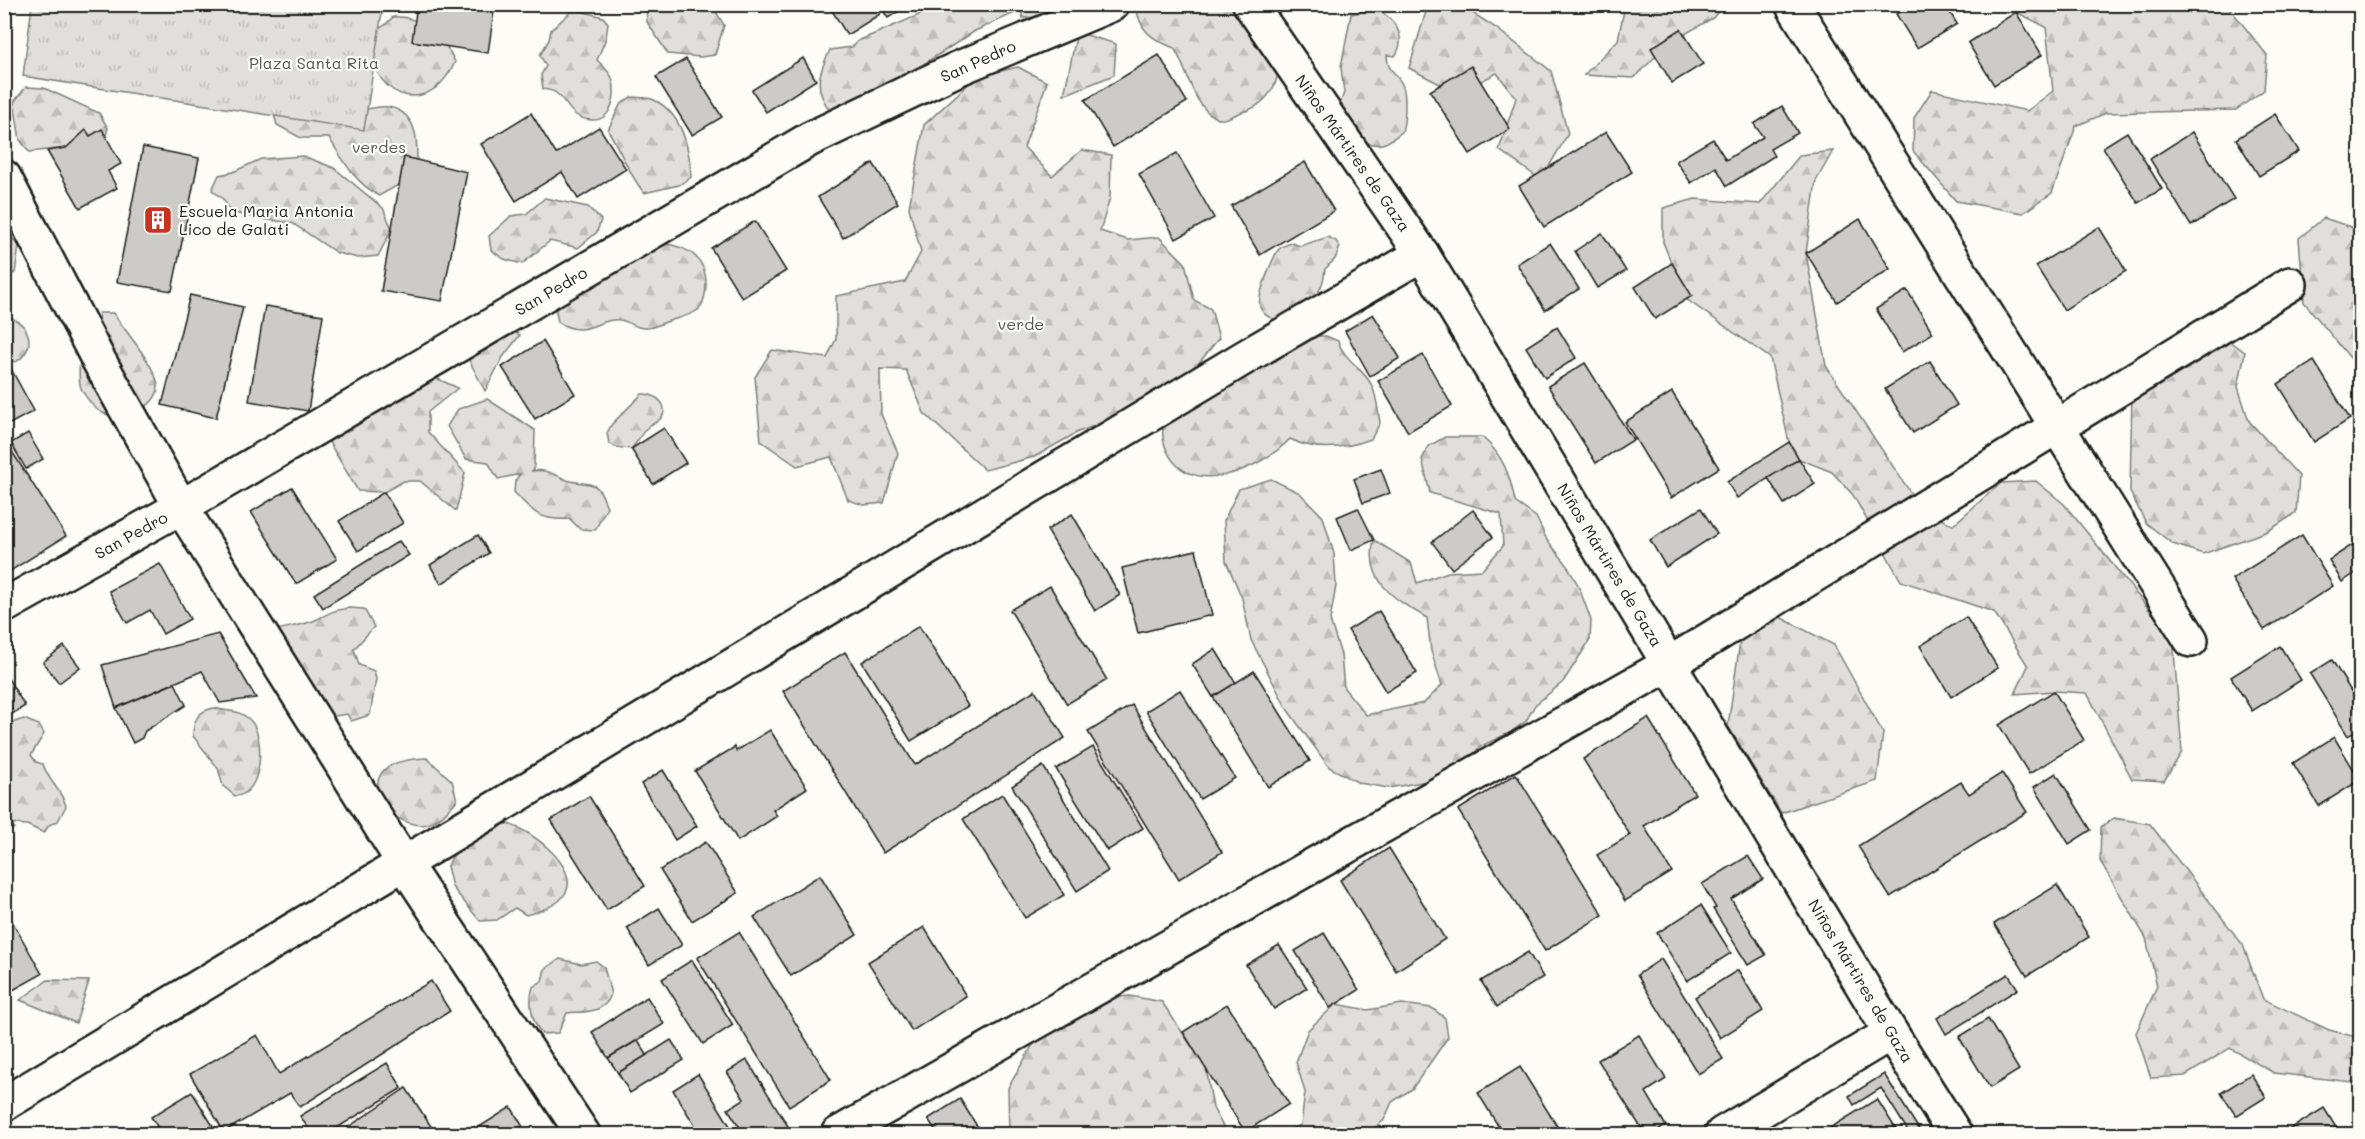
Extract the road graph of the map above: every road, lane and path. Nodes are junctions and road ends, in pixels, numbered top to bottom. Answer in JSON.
{"nodes":[{"id":1,"x":1112,"y":4,"type":"edge"},
{"id":2,"x":1250,"y":4,"type":"edge"},
{"id":3,"x":1792,"y":4,"type":"edge"},
{"id":4,"x":4,"y":177,"type":"edge"},
{"id":5,"x":1422,"y":254,"type":"junction"},
{"id":6,"x":2290,"y":284,"type":"dead end"},
{"id":7,"x":2057,"y":426,"type":"junction"},
{"id":8,"x":181,"y":507,"type":"junction"},
{"id":9,"x":4,"y":606,"type":"edge"},
{"id":10,"x":2191,"y":640,"type":"dead end"},
{"id":11,"x":1669,"y":664,"type":"junction"},
{"id":12,"x":403,"y":862,"type":"junction"},
{"id":13,"x":1892,"y":1033,"type":"junction"},
{"id":14,"x":4,"y":1104,"type":"edge"},
{"id":15,"x":583,"y":1134,"type":"edge"},
{"id":16,"x":838,"y":1134,"type":"edge"},
{"id":17,"x":1722,"y":1134,"type":"edge"},
{"id":18,"x":1955,"y":1134,"type":"edge"}],
"edges":[{"from":1,"to":8,"type":"street","name":"San Pedro"},
{"from":2,"to":5,"type":"street","name":"Niños Mártires de Gaza"},
{"from":3,"to":7,"type":"street"},
{"from":4,"to":8,"type":"street"},
{"from":5,"to":11,"type":"street","name":"Niños Mártires de Gaza"},
{"from":5,"to":12,"type":"street"},
{"from":6,"to":7,"type":"street"},
{"from":7,"to":10,"type":"street"},
{"from":7,"to":11,"type":"street"},
{"from":8,"to":9,"type":"street","name":"San Pedro"},
{"from":8,"to":12,"type":"street"},
{"from":11,"to":13,"type":"street","name":"Niños Mártires de Gaza"},
{"from":11,"to":16,"type":"street"},
{"from":12,"to":14,"type":"street"},
{"from":12,"to":15,"type":"street"},
{"from":13,"to":17,"type":"street"},
{"from":13,"to":18,"type":"street","name":"Niños Mártires de Gaza"}]}
